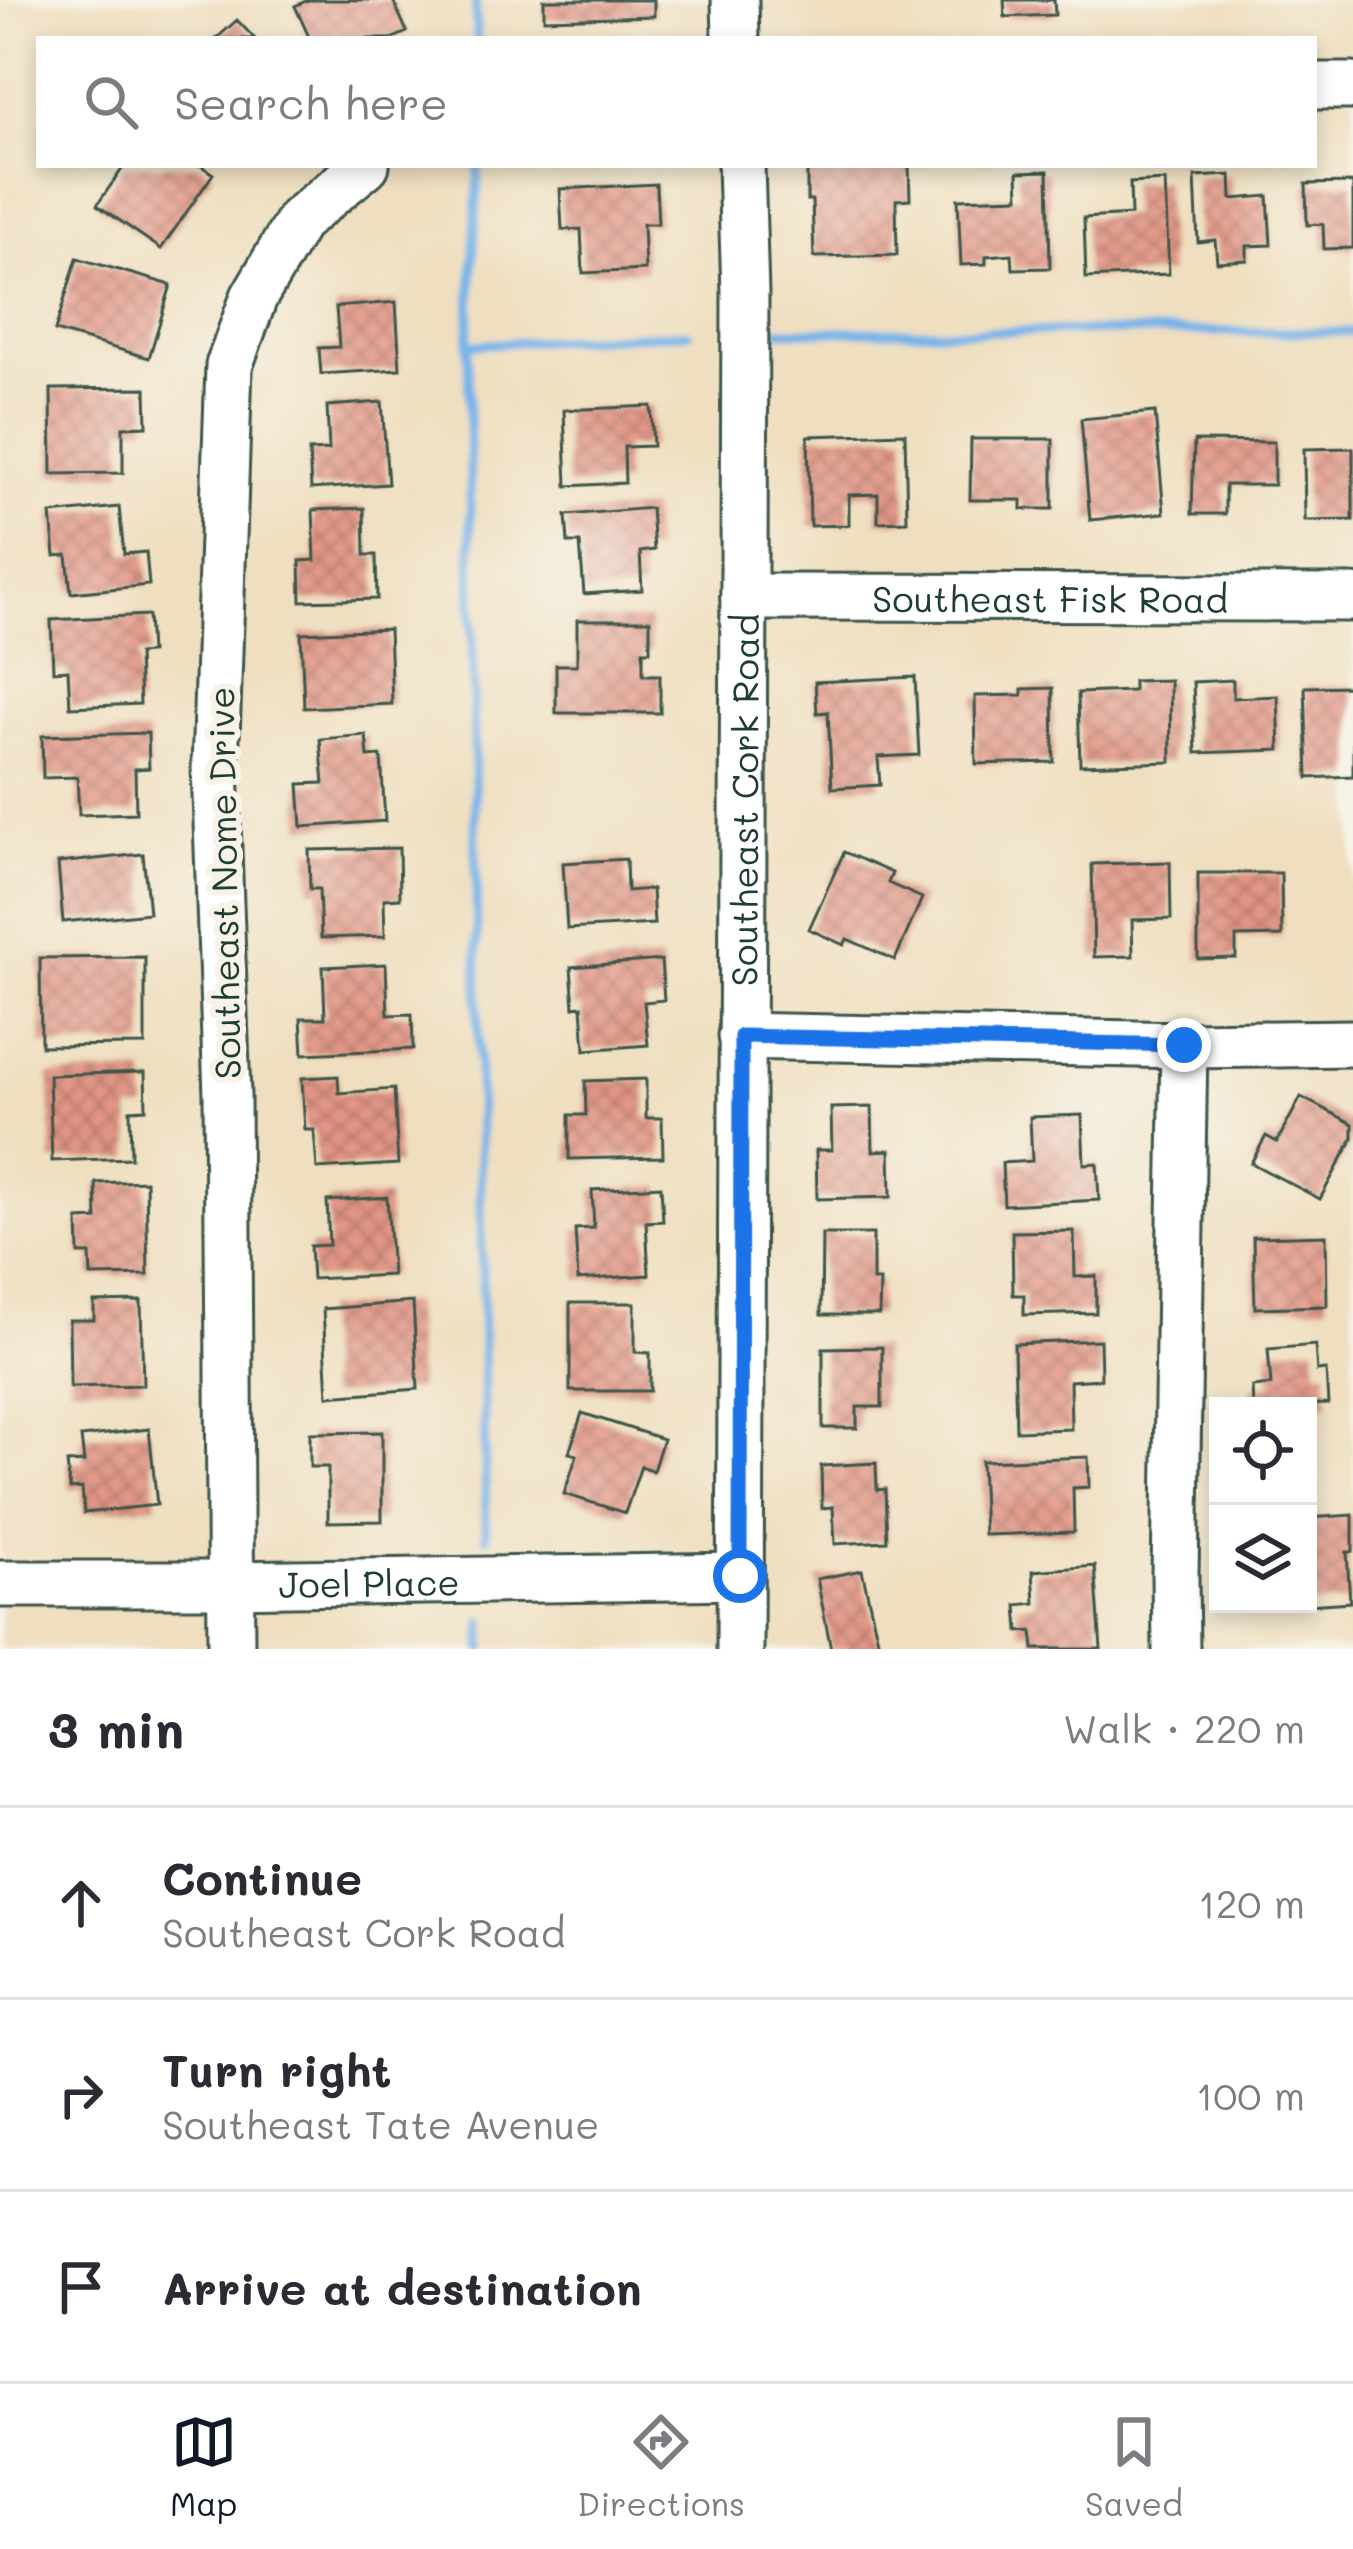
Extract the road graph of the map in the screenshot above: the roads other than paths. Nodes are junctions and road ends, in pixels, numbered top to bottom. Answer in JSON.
{"nodes":[{"id":1,"x":735,"y":0,"type":"edge"},
{"id":2,"x":736,"y":36,"type":"edge"},
{"id":3,"x":1317,"y":86,"type":"edge"},
{"id":4,"x":1353,"y":86,"type":"edge"},
{"id":5,"x":362,"y":168,"type":"edge"},
{"id":6,"x":741,"y":168,"type":"edge"},
{"id":7,"x":744,"y":597,"type":"junction"},
{"id":8,"x":1353,"y":598,"type":"edge"},
{"id":9,"x":741,"y":1036,"type":"junction"},
{"id":10,"x":1353,"y":1042,"type":"edge"},
{"id":11,"x":1184,"y":1045,"type":"junction"},
{"id":12,"x":740,"y":1576,"type":"junction"},
{"id":13,"x":0,"y":1584,"type":"edge"},
{"id":14,"x":230,"y":1584,"type":"junction"},
{"id":15,"x":231,"y":1649,"type":"edge"},
{"id":16,"x":740,"y":1649,"type":"edge"},
{"id":17,"x":1176,"y":1649,"type":"edge"}],
"edges":[{"from":1,"to":2,"type":"street"},
{"from":3,"to":4,"type":"street"},
{"from":5,"to":14,"type":"street","name":"Southeast Nome Drive"},
{"from":6,"to":7,"type":"street","name":"Southeast Cork Road"},
{"from":7,"to":8,"type":"street","name":"Southeast Fisk Road"},
{"from":7,"to":9,"type":"street","name":"Southeast Cork Road"},
{"from":9,"to":11,"type":"street"},
{"from":9,"to":12,"type":"street","name":"Southeast Cork Road"},
{"from":10,"to":11,"type":"street"},
{"from":11,"to":17,"type":"street"},
{"from":12,"to":14,"type":"street","name":"Joel Place"},
{"from":12,"to":16,"type":"street","name":"Southeast Cork Road"},
{"from":13,"to":14,"type":"street","name":"Joel Place"},
{"from":14,"to":15,"type":"street","name":"Southeast Nome Drive"}]}
